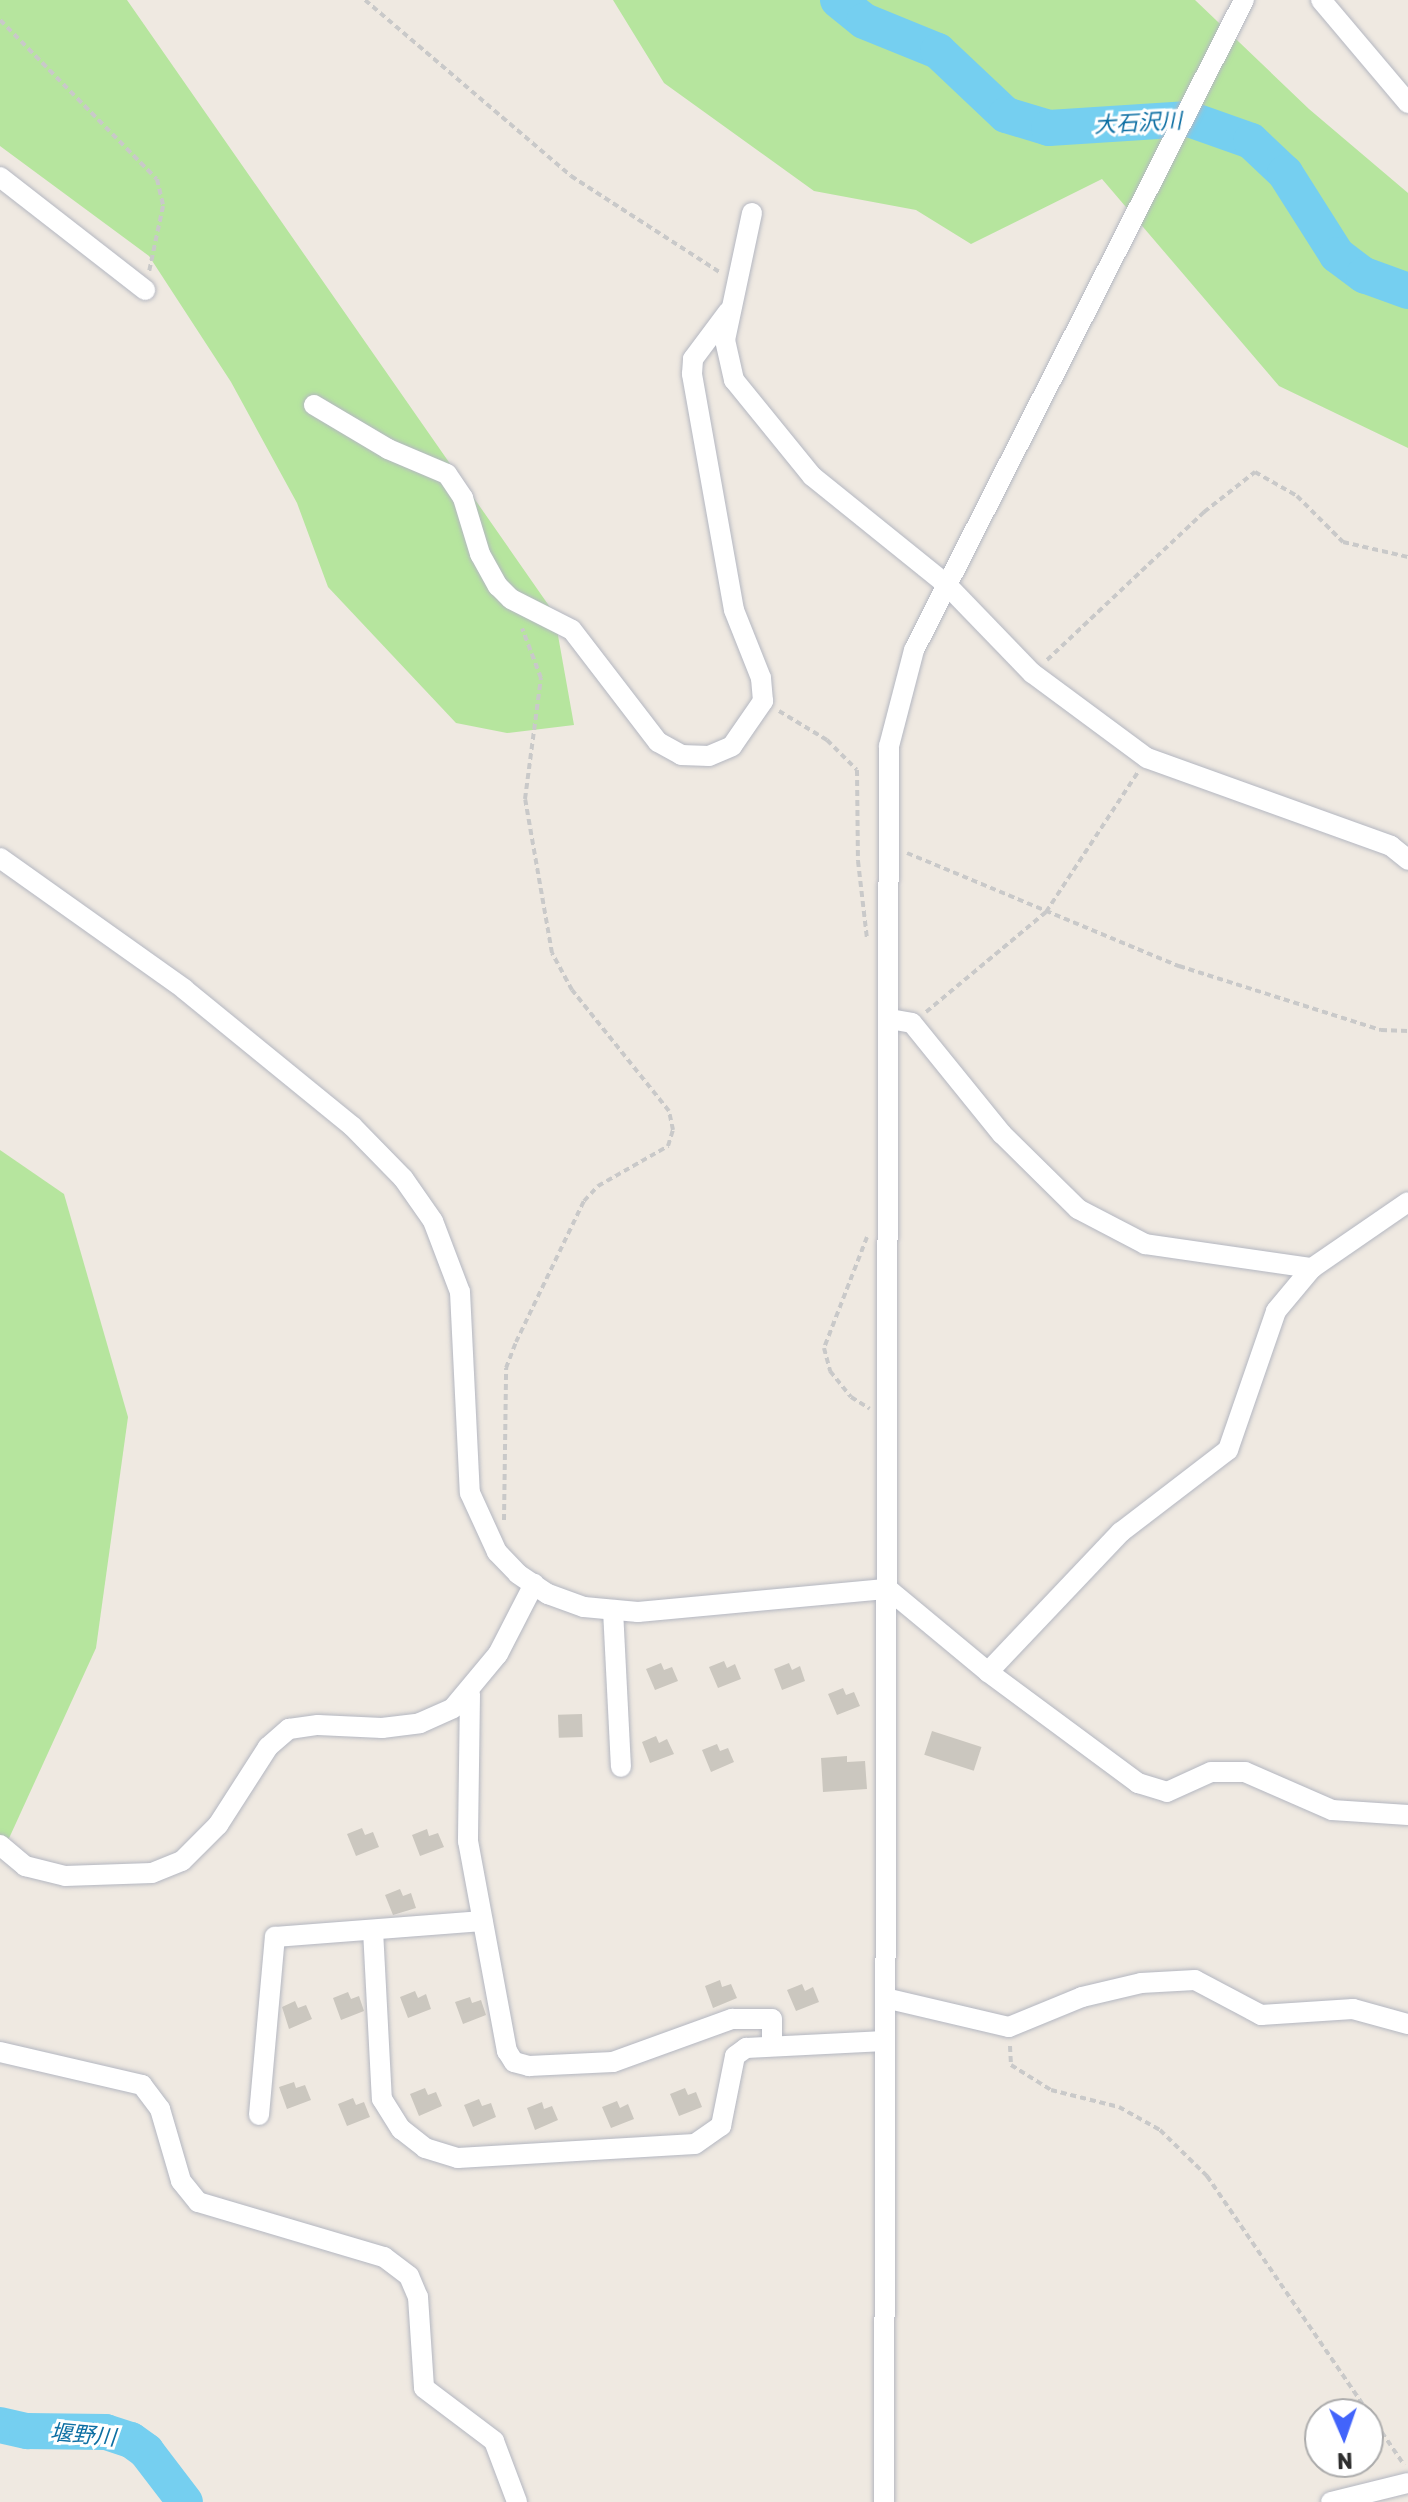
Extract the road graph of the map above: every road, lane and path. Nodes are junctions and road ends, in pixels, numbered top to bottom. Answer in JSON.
{"nodes":[{"id":1,"x":365,"y":0,"type":"edge"},
{"id":2,"x":1244,"y":0,"type":"edge"},
{"id":3,"x":1321,"y":0,"type":"edge"},
{"id":4,"x":0,"y":20,"type":"edge"},
{"id":5,"x":1408,"y":103,"type":"edge"},
{"id":6,"x":0,"y":177,"type":"edge"},
{"id":7,"x":752,"y":213,"type":"dead end"},
{"id":8,"x":735,"y":282,"type":"junction"},
{"id":9,"x":145,"y":290,"type":"joint"},
{"id":10,"x":728,"y":312,"type":"junction"},
{"id":11,"x":314,"y":405,"type":"dead end"},
{"id":12,"x":1408,"y":557,"type":"edge"},
{"id":13,"x":946,"y":584,"type":"junction"},
{"id":14,"x":511,"y":599,"type":"junction"},
{"id":15,"x":1032,"y":673,"type":"junction"},
{"id":16,"x":763,"y":701,"type":"junction"},
{"id":17,"x":1147,"y":758,"type":"junction"},
{"id":18,"x":890,"y":845,"type":"junction"},
{"id":19,"x":0,"y":858,"type":"edge"},
{"id":20,"x":1408,"y":860,"type":"edge"},
{"id":21,"x":1046,"y":912,"type":"junction"},
{"id":22,"x":869,"y":952,"type":"dead end"},
{"id":23,"x":890,"y":1019,"type":"junction"},
{"id":24,"x":912,"y":1023,"type":"junction"},
{"id":25,"x":1408,"y":1031,"type":"edge"},
{"id":26,"x":1408,"y":1202,"type":"edge"},
{"id":27,"x":870,"y":1228,"type":"dead end"},
{"id":28,"x":1312,"y":1268,"type":"junction"},
{"id":29,"x":889,"y":1421,"type":"junction"},
{"id":30,"x":497,"y":1552,"type":"junction"},
{"id":31,"x":534,"y":1584,"type":"junction"},
{"id":32,"x":888,"y":1589,"type":"junction"},
{"id":33,"x":613,"y":1610,"type":"junction"},
{"id":34,"x":988,"y":1672,"type":"junction"},
{"id":35,"x":470,"y":1694,"type":"junction"},
{"id":36,"x":621,"y":1767,"type":"dead end"},
{"id":37,"x":1408,"y":1815,"type":"edge"},
{"id":38,"x":0,"y":1845,"type":"edge"},
{"id":39,"x":482,"y":1921,"type":"junction"},
{"id":40,"x":373,"y":1930,"type":"junction"},
{"id":41,"x":885,"y":1998,"type":"junction"},
{"id":42,"x":1408,"y":2024,"type":"edge"},
{"id":43,"x":1009,"y":2027,"type":"junction"},
{"id":44,"x":885,"y":2041,"type":"junction"},
{"id":45,"x":772,"y":2044,"type":"junction"},
{"id":46,"x":0,"y":2052,"type":"edge"},
{"id":47,"x":259,"y":2115,"type":"dead end"},
{"id":48,"x":1408,"y":2470,"type":"edge"},
{"id":49,"x":1408,"y":2483,"type":"edge"},
{"id":50,"x":517,"y":2502,"type":"edge"},
{"id":51,"x":884,"y":2502,"type":"edge"},
{"id":52,"x":1331,"y":2502,"type":"edge"}],
"edges":[{"from":1,"to":8,"type":"path"},
{"from":2,"to":13,"type":"street"},
{"from":3,"to":5,"type":"street"},
{"from":4,"to":9,"type":"path"},
{"from":6,"to":9,"type":"street"},
{"from":7,"to":8,"type":"street"},
{"from":8,"to":10,"type":"street"},
{"from":10,"to":13,"type":"street"},
{"from":10,"to":16,"type":"street"},
{"from":11,"to":14,"type":"street"},
{"from":12,"to":15,"type":"path"},
{"from":13,"to":15,"type":"street"},
{"from":13,"to":18,"type":"street"},
{"from":14,"to":16,"type":"street"},
{"from":14,"to":30,"type":"path"},
{"from":15,"to":17,"type":"street"},
{"from":16,"to":22,"type":"path"},
{"from":17,"to":20,"type":"street"},
{"from":17,"to":21,"type":"path"},
{"from":18,"to":21,"type":"path"},
{"from":18,"to":23,"type":"street"},
{"from":19,"to":30,"type":"street"},
{"from":21,"to":24,"type":"path"},
{"from":21,"to":25,"type":"path"},
{"from":23,"to":24,"type":"street"},
{"from":23,"to":29,"type":"street"},
{"from":24,"to":28,"type":"street"},
{"from":26,"to":28,"type":"street"},
{"from":27,"to":29,"type":"path"},
{"from":28,"to":34,"type":"street"},
{"from":29,"to":32,"type":"street"},
{"from":30,"to":31,"type":"street"},
{"from":31,"to":33,"type":"street"},
{"from":31,"to":35,"type":"street"},
{"from":32,"to":33,"type":"street"},
{"from":32,"to":34,"type":"street"},
{"from":32,"to":41,"type":"street"},
{"from":33,"to":36,"type":"street"},
{"from":34,"to":37,"type":"street"},
{"from":35,"to":38,"type":"street"},
{"from":35,"to":39,"type":"street"},
{"from":39,"to":40,"type":"street"},
{"from":39,"to":45,"type":"street"},
{"from":40,"to":45,"type":"street"},
{"from":40,"to":47,"type":"street"},
{"from":41,"to":43,"type":"street"},
{"from":41,"to":44,"type":"street"},
{"from":42,"to":43,"type":"street"},
{"from":43,"to":48,"type":"path"},
{"from":44,"to":45,"type":"street"},
{"from":44,"to":51,"type":"street"},
{"from":46,"to":50,"type":"street"},
{"from":49,"to":52,"type":"street"}]}
